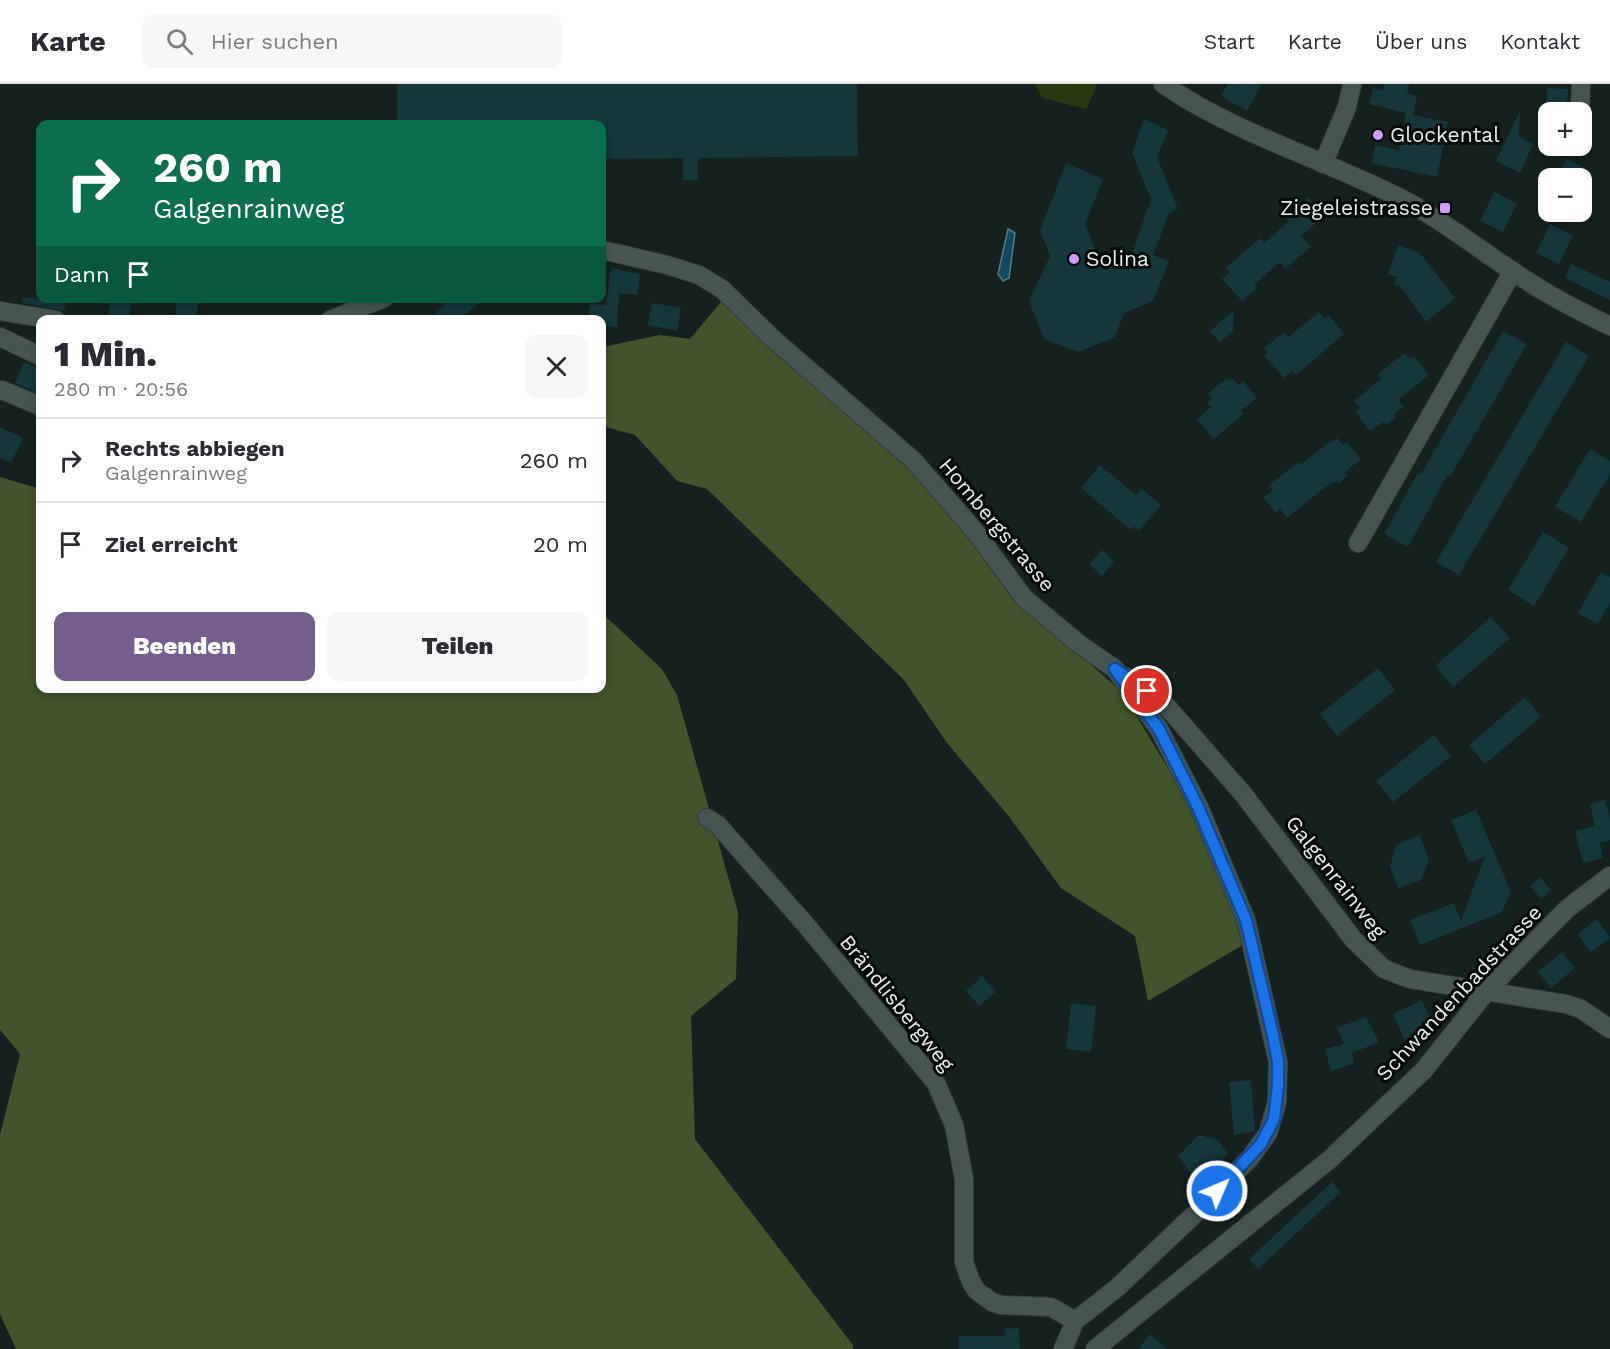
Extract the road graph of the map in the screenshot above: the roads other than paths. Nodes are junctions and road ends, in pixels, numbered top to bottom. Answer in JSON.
{"nodes":[{"id":1,"x":1163,"y":84,"type":"edge"},
{"id":2,"x":1352,"y":84,"type":"edge"},
{"id":3,"x":1581,"y":84,"type":"edge"},
{"id":4,"x":1580,"y":102,"type":"edge"},
{"id":5,"x":1323,"y":164,"type":"junction"},
{"id":6,"x":606,"y":251,"type":"edge"},
{"id":7,"x":1513,"y":271,"type":"junction"},
{"id":8,"x":372,"y":303,"type":"edge"},
{"id":9,"x":0,"y":311,"type":"edge"},
{"id":10,"x":342,"y":315,"type":"edge"},
{"id":11,"x":36,"y":317,"type":"edge"},
{"id":12,"x":1610,"y":326,"type":"edge"},
{"id":13,"x":0,"y":338,"type":"edge"},
{"id":14,"x":36,"y":354,"type":"edge"},
{"id":15,"x":2,"y":390,"type":"dead end"},
{"id":16,"x":36,"y":404,"type":"edge"},
{"id":17,"x":1358,"y":543,"type":"dead end"},
{"id":18,"x":1115,"y":669,"type":"junction"},
{"id":19,"x":707,"y":818,"type":"dead end"},
{"id":20,"x":1610,"y":876,"type":"edge"},
{"id":21,"x":1486,"y":992,"type":"junction"},
{"id":22,"x":1610,"y":1029,"type":"edge"},
{"id":23,"x":1075,"y":1321,"type":"junction"},
{"id":24,"x":1063,"y":1349,"type":"edge"},
{"id":25,"x":1095,"y":1349,"type":"edge"}],
"edges":[{"from":1,"to":5,"type":"street"},
{"from":2,"to":5,"type":"street"},
{"from":3,"to":4,"type":"street"},
{"from":5,"to":7,"type":"street"},
{"from":6,"to":18,"type":"street","name":"Hombergstrasse"},
{"from":7,"to":12,"type":"street"},
{"from":7,"to":17,"type":"street"},
{"from":8,"to":10,"type":"street"},
{"from":9,"to":11,"type":"street"},
{"from":13,"to":14,"type":"street"},
{"from":15,"to":16,"type":"street"},
{"from":18,"to":21,"type":"street","name":"Galgenrainweg"},
{"from":18,"to":23,"type":"street","name":"Hombergstrasse"},
{"from":19,"to":23,"type":"street","name":"Brändlisbergweg"},
{"from":20,"to":21,"type":"street","name":"Schwandenbadstrasse"},
{"from":21,"to":22,"type":"street","name":"Galgenrainweg"},
{"from":21,"to":25,"type":"street","name":"Schwandenbadstrasse"},
{"from":23,"to":24,"type":"street","name":"Hombergstrasse"}]}
